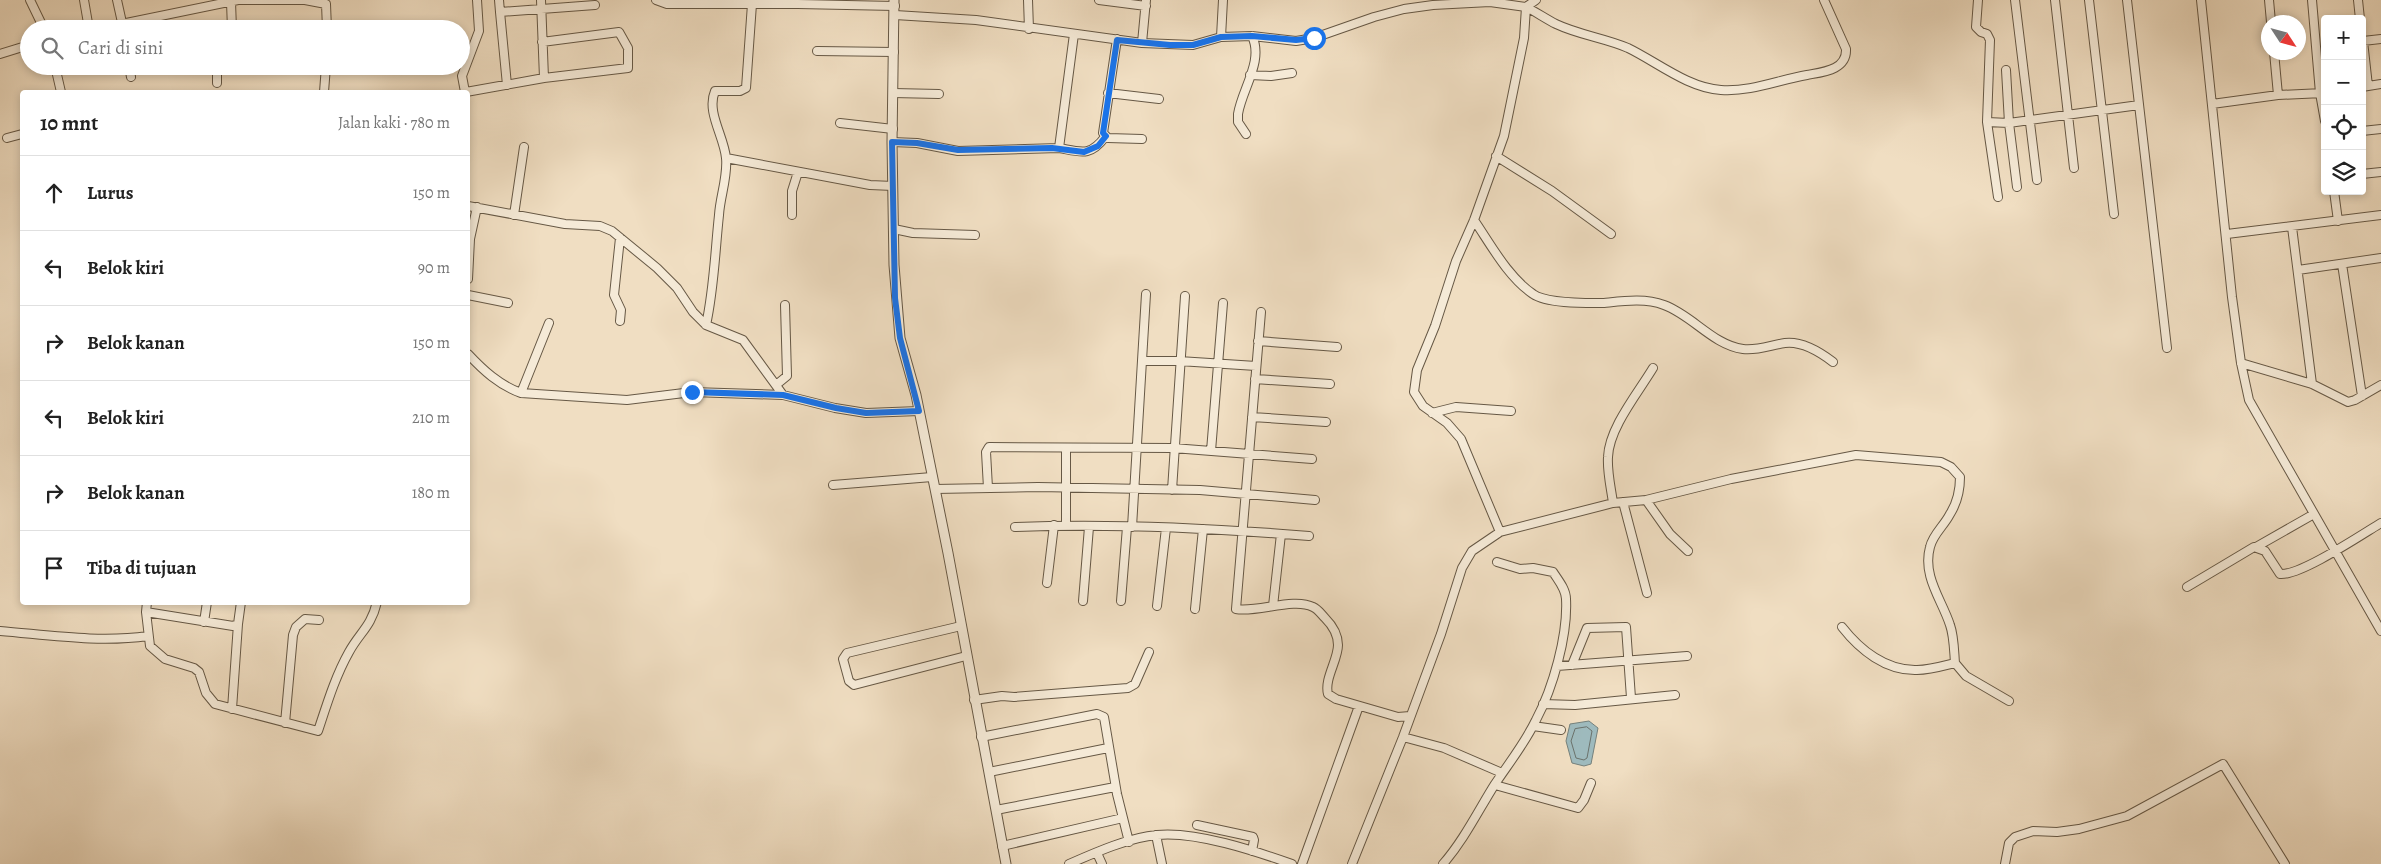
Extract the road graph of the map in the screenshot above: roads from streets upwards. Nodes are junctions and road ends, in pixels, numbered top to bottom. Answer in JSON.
{"nodes":[{"id":1,"x":30,"y":0,"type":"edge"},
{"id":2,"x":84,"y":0,"type":"edge"},
{"id":3,"x":117,"y":0,"type":"edge"},
{"id":4,"x":477,"y":0,"type":"edge"},
{"id":5,"x":499,"y":0,"type":"edge"},
{"id":6,"x":656,"y":0,"type":"edge"},
{"id":7,"x":1028,"y":0,"type":"edge"},
{"id":8,"x":1099,"y":0,"type":"edge"},
{"id":9,"x":1223,"y":0,"type":"edge"},
{"id":10,"x":1536,"y":0,"type":"edge"},
{"id":11,"x":1824,"y":0,"type":"edge"},
{"id":12,"x":1978,"y":0,"type":"edge"},
{"id":13,"x":2015,"y":0,"type":"edge"},
{"id":14,"x":2054,"y":0,"type":"edge"},
{"id":15,"x":2090,"y":0,"type":"edge"},
{"id":16,"x":2127,"y":0,"type":"edge"},
{"id":17,"x":2201,"y":0,"type":"edge"},
{"id":18,"x":2269,"y":0,"type":"edge"},
{"id":19,"x":2312,"y":0,"type":"edge"},
{"id":20,"x":2358,"y":0,"type":"edge"},
{"id":21,"x":236,"y":1,"type":"edge"},
{"id":22,"x":1491,"y":1,"type":"edge"},
{"id":23,"x":851,"y":2,"type":"edge"},
{"id":24,"x":1146,"y":3,"type":"edge"},
{"id":25,"x":541,"y":4,"type":"edge"},
{"id":26,"x":752,"y":4,"type":"junction"},
{"id":27,"x":595,"y":5,"type":"dead end"},
{"id":28,"x":895,"y":7,"type":"edge"},
{"id":29,"x":1526,"y":7,"type":"junction"},
{"id":30,"x":500,"y":12,"type":"junction"},
{"id":31,"x":2270,"y":15,"type":"edge"},
{"id":32,"x":2360,"y":15,"type":"edge"},
{"id":33,"x":40,"y":20,"type":"edge"},
{"id":34,"x":87,"y":20,"type":"edge"},
{"id":35,"x":122,"y":20,"type":"edge"},
{"id":36,"x":150,"y":20,"type":"edge"},
{"id":37,"x":233,"y":20,"type":"edge"},
{"id":38,"x":327,"y":20,"type":"edge"},
{"id":39,"x":1029,"y":28,"type":"junction"},
{"id":40,"x":1074,"y":34,"type":"junction"},
{"id":41,"x":1252,"y":36,"type":"junction"},
{"id":42,"x":1221,"y":37,"type":"junction"},
{"id":43,"x":2366,"y":38,"type":"edge"},
{"id":44,"x":2381,"y":39,"type":"edge"},
{"id":45,"x":1117,"y":40,"type":"junction"},
{"id":46,"x":542,"y":42,"type":"junction"},
{"id":47,"x":1142,"y":43,"type":"junction"},
{"id":48,"x":20,"y":48,"type":"edge"},
{"id":49,"x":817,"y":51,"type":"dead end"},
{"id":50,"x":894,"y":52,"type":"junction"},
{"id":51,"x":0,"y":54,"type":"edge"},
{"id":52,"x":470,"y":55,"type":"edge"},
{"id":53,"x":2275,"y":60,"type":"edge"},
{"id":54,"x":2006,"y":70,"type":"dead end"},
{"id":55,"x":1292,"y":73,"type":"dead end"},
{"id":56,"x":57,"y":75,"type":"edge"},
{"id":57,"x":217,"y":75,"type":"edge"},
{"id":58,"x":325,"y":75,"type":"edge"},
{"id":59,"x":462,"y":75,"type":"edge"},
{"id":60,"x":1250,"y":75,"type":"junction"},
{"id":61,"x":544,"y":78,"type":"junction"},
{"id":62,"x":217,"y":83,"type":"dead end"},
{"id":63,"x":2321,"y":84,"type":"edge"},
{"id":64,"x":2381,"y":84,"type":"edge"},
{"id":65,"x":506,"y":85,"type":"junction"},
{"id":66,"x":2366,"y":86,"type":"edge"},
{"id":67,"x":61,"y":90,"type":"edge"},
{"id":68,"x":324,"y":90,"type":"edge"},
{"id":69,"x":465,"y":90,"type":"edge"},
{"id":70,"x":470,"y":91,"type":"edge"},
{"id":71,"x":894,"y":93,"type":"junction"},
{"id":72,"x":1108,"y":93,"type":"junction"},
{"id":73,"x":2321,"y":93,"type":"edge"},
{"id":74,"x":939,"y":94,"type":"dead end"},
{"id":75,"x":2278,"y":95,"type":"junction"},
{"id":76,"x":1159,"y":99,"type":"dead end"},
{"id":77,"x":2212,"y":104,"type":"junction"},
{"id":78,"x":2139,"y":105,"type":"junction"},
{"id":79,"x":2102,"y":109,"type":"junction"},
{"id":80,"x":2068,"y":114,"type":"junction"},
{"id":81,"x":2030,"y":119,"type":"junction"},
{"id":82,"x":1987,"y":122,"type":"junction"},
{"id":83,"x":2009,"y":122,"type":"junction"},
{"id":84,"x":840,"y":123,"type":"dead end"},
{"id":85,"x":893,"y":129,"type":"junction"},
{"id":86,"x":2381,"y":129,"type":"edge"},
{"id":87,"x":2366,"y":131,"type":"edge"},
{"id":88,"x":1246,"y":134,"type":"dead end"},
{"id":89,"x":20,"y":135,"type":"edge"},
{"id":90,"x":1106,"y":136,"type":"junction"},
{"id":91,"x":7,"y":138,"type":"dead end"},
{"id":92,"x":1142,"y":139,"type":"dead end"},
{"id":93,"x":892,"y":142,"type":"junction"},
{"id":94,"x":524,"y":146,"type":"dead end"},
{"id":95,"x":1058,"y":148,"type":"junction"},
{"id":96,"x":1496,"y":156,"type":"junction"},
{"id":97,"x":726,"y":158,"type":"junction"},
{"id":98,"x":2074,"y":168,"type":"dead end"},
{"id":99,"x":798,"y":172,"type":"junction"},
{"id":100,"x":2381,"y":172,"type":"edge"},
{"id":101,"x":2366,"y":174,"type":"edge"},
{"id":102,"x":2037,"y":180,"type":"dead end"},
{"id":103,"x":893,"y":186,"type":"junction"},
{"id":104,"x":2017,"y":187,"type":"dead end"},
{"id":105,"x":2335,"y":195,"type":"edge"},
{"id":106,"x":1998,"y":197,"type":"dead end"},
{"id":107,"x":470,"y":206,"type":"edge"},
{"id":108,"x":477,"y":208,"type":"junction"},
{"id":109,"x":2114,"y":214,"type":"dead end"},
{"id":110,"x":514,"y":215,"type":"junction"},
{"id":111,"x":792,"y":215,"type":"dead end"},
{"id":112,"x":2381,"y":215,"type":"edge"},
{"id":113,"x":1474,"y":220,"type":"junction"},
{"id":114,"x":2338,"y":221,"type":"junction"},
{"id":115,"x":2292,"y":227,"type":"junction"},
{"id":116,"x":894,"y":229,"type":"junction"},
{"id":117,"x":1611,"y":234,"type":"dead end"},
{"id":118,"x":2227,"y":234,"type":"junction"},
{"id":119,"x":975,"y":235,"type":"dead end"},
{"id":120,"x":620,"y":238,"type":"junction"},
{"id":121,"x":470,"y":239,"type":"edge"},
{"id":122,"x":2381,"y":258,"type":"edge"},
{"id":123,"x":2342,"y":264,"type":"junction"},
{"id":124,"x":2298,"y":270,"type":"junction"},
{"id":125,"x":1146,"y":294,"type":"dead end"},
{"id":126,"x":470,"y":295,"type":"edge"},
{"id":127,"x":1185,"y":296,"type":"dead end"},
{"id":128,"x":508,"y":303,"type":"dead end"},
{"id":129,"x":1223,"y":303,"type":"dead end"},
{"id":130,"x":786,"y":305,"type":"dead end"},
{"id":131,"x":1261,"y":312,"type":"dead end"},
{"id":132,"x":620,"y":321,"type":"dead end"},
{"id":133,"x":549,"y":323,"type":"dead end"},
{"id":134,"x":706,"y":325,"type":"junction"},
{"id":135,"x":1258,"y":341,"type":"junction"},
{"id":136,"x":1337,"y":347,"type":"dead end"},
{"id":137,"x":2167,"y":348,"type":"dead end"},
{"id":138,"x":470,"y":356,"type":"edge"},
{"id":139,"x":1142,"y":361,"type":"junction"},
{"id":140,"x":1179,"y":361,"type":"junction"},
{"id":141,"x":1833,"y":362,"type":"dead end"},
{"id":142,"x":1217,"y":363,"type":"junction"},
{"id":143,"x":2241,"y":363,"type":"junction"},
{"id":144,"x":1256,"y":366,"type":"junction"},
{"id":145,"x":1652,"y":368,"type":"dead end"},
{"id":146,"x":1255,"y":379,"type":"junction"},
{"id":147,"x":1330,"y":384,"type":"dead end"},
{"id":148,"x":2312,"y":384,"type":"junction"},
{"id":149,"x":776,"y":385,"type":"junction"},
{"id":150,"x":2381,"y":385,"type":"edge"},
{"id":151,"x":521,"y":393,"type":"junction"},
{"id":152,"x":783,"y":395,"type":"junction"},
{"id":153,"x":2362,"y":396,"type":"junction"},
{"id":154,"x":919,"y":411,"type":"junction"},
{"id":155,"x":1511,"y":411,"type":"dead end"},
{"id":156,"x":1432,"y":413,"type":"junction"},
{"id":157,"x":1252,"y":417,"type":"junction"},
{"id":158,"x":1326,"y":422,"type":"dead end"},
{"id":159,"x":1135,"y":447,"type":"junction"},
{"id":160,"x":1066,"y":448,"type":"junction"},
{"id":161,"x":1173,"y":448,"type":"junction"},
{"id":162,"x":1211,"y":451,"type":"junction"},
{"id":163,"x":1248,"y":455,"type":"junction"},
{"id":164,"x":1312,"y":459,"type":"dead end"},
{"id":165,"x":932,"y":477,"type":"junction"},
{"id":166,"x":833,"y":485,"type":"dead end"},
{"id":167,"x":1067,"y":487,"type":"junction"},
{"id":168,"x":988,"y":488,"type":"junction"},
{"id":169,"x":935,"y":489,"type":"junction"},
{"id":170,"x":1134,"y":489,"type":"junction"},
{"id":171,"x":1172,"y":490,"type":"junction"},
{"id":172,"x":1245,"y":494,"type":"junction"},
{"id":173,"x":1315,"y":500,"type":"dead end"},
{"id":174,"x":1646,"y":500,"type":"junction"},
{"id":175,"x":1623,"y":502,"type":"junction"},
{"id":176,"x":1613,"y":503,"type":"junction"},
{"id":177,"x":2314,"y":514,"type":"junction"},
{"id":178,"x":2381,"y":523,"type":"edge"},
{"id":179,"x":1054,"y":526,"type":"junction"},
{"id":180,"x":1066,"y":526,"type":"junction"},
{"id":181,"x":1015,"y":527,"type":"dead end"},
{"id":182,"x":1089,"y":527,"type":"junction"},
{"id":183,"x":1129,"y":527,"type":"junction"},
{"id":184,"x":1166,"y":528,"type":"junction"},
{"id":185,"x":1203,"y":529,"type":"junction"},
{"id":186,"x":1242,"y":531,"type":"junction"},
{"id":187,"x":1500,"y":532,"type":"junction"},
{"id":188,"x":1281,"y":534,"type":"junction"},
{"id":189,"x":1309,"y":536,"type":"dead end"},
{"id":190,"x":2256,"y":547,"type":"junction"},
{"id":191,"x":2335,"y":550,"type":"junction"},
{"id":192,"x":1688,"y":551,"type":"dead end"},
{"id":193,"x":1497,"y":562,"type":"dead end"},
{"id":194,"x":1047,"y":583,"type":"dead end"},
{"id":195,"x":2187,"y":587,"type":"dead end"},
{"id":196,"x":1647,"y":593,"type":"dead end"},
{"id":197,"x":1083,"y":601,"type":"dead end"},
{"id":198,"x":1121,"y":601,"type":"dead end"},
{"id":199,"x":147,"y":605,"type":"edge"},
{"id":200,"x":207,"y":605,"type":"edge"},
{"id":201,"x":241,"y":605,"type":"edge"},
{"id":202,"x":376,"y":605,"type":"edge"},
{"id":203,"x":1157,"y":606,"type":"dead end"},
{"id":204,"x":1274,"y":606,"type":"junction"},
{"id":205,"x":1195,"y":609,"type":"dead end"},
{"id":206,"x":146,"y":612,"type":"junction"},
{"id":207,"x":319,"y":620,"type":"dead end"},
{"id":208,"x":204,"y":622,"type":"junction"},
{"id":209,"x":238,"y":624,"type":"junction"},
{"id":210,"x":961,"y":626,"type":"junction"},
{"id":211,"x":1842,"y":627,"type":"dead end"},
{"id":212,"x":0,"y":631,"type":"edge"},
{"id":213,"x":2381,"y":631,"type":"edge"},
{"id":214,"x":148,"y":636,"type":"junction"},
{"id":215,"x":1149,"y":652,"type":"dead end"},
{"id":216,"x":966,"y":656,"type":"junction"},
{"id":217,"x":1686,"y":656,"type":"dead end"},
{"id":218,"x":1629,"y":660,"type":"junction"},
{"id":219,"x":1955,"y":664,"type":"junction"},
{"id":220,"x":1572,"y":665,"type":"junction"},
{"id":221,"x":1557,"y":666,"type":"junction"},
{"id":222,"x":1675,"y":695,"type":"dead end"},
{"id":223,"x":1632,"y":698,"type":"junction"},
{"id":224,"x":974,"y":700,"type":"junction"},
{"id":225,"x":2008,"y":701,"type":"dead end"},
{"id":226,"x":1543,"y":704,"type":"junction"},
{"id":227,"x":1358,"y":706,"type":"junction"},
{"id":228,"x":232,"y":709,"type":"junction"},
{"id":229,"x":1410,"y":716,"type":"junction"},
{"id":230,"x":285,"y":722,"type":"junction"},
{"id":231,"x":1533,"y":726,"type":"junction"},
{"id":232,"x":1561,"y":730,"type":"dead end"},
{"id":233,"x":981,"y":737,"type":"junction"},
{"id":234,"x":1403,"y":737,"type":"junction"},
{"id":235,"x":1108,"y":748,"type":"junction"},
{"id":236,"x":989,"y":772,"type":"junction"},
{"id":237,"x":1502,"y":774,"type":"junction"},
{"id":238,"x":1591,"y":783,"type":"dead end"},
{"id":239,"x":1494,"y":785,"type":"junction"},
{"id":240,"x":1115,"y":787,"type":"junction"},
{"id":241,"x":996,"y":810,"type":"junction"},
{"id":242,"x":1123,"y":818,"type":"junction"},
{"id":243,"x":1197,"y":825,"type":"dead end"},
{"id":244,"x":1156,"y":835,"type":"junction"},
{"id":245,"x":1129,"y":842,"type":"junction"},
{"id":246,"x":1002,"y":846,"type":"junction"},
{"id":247,"x":1252,"y":851,"type":"junction"},
{"id":248,"x":1097,"y":854,"type":"junction"},
{"id":249,"x":1264,"y":855,"type":"junction"},
{"id":250,"x":1006,"y":864,"type":"edge"},
{"id":251,"x":1069,"y":864,"type":"edge"},
{"id":252,"x":1102,"y":864,"type":"edge"},
{"id":253,"x":1162,"y":864,"type":"edge"},
{"id":254,"x":1265,"y":864,"type":"edge"},
{"id":255,"x":1292,"y":864,"type":"edge"},
{"id":256,"x":1302,"y":864,"type":"edge"},
{"id":257,"x":1352,"y":864,"type":"edge"},
{"id":258,"x":1443,"y":864,"type":"edge"},
{"id":259,"x":2005,"y":864,"type":"edge"},
{"id":260,"x":2285,"y":864,"type":"edge"}],
"edges":[{"from":1,"to":33,"type":"street"},
{"from":2,"to":34,"type":"street"},
{"from":3,"to":35,"type":"street"},
{"from":4,"to":52,"type":"street"},
{"from":5,"to":30,"type":"street"},
{"from":6,"to":26,"type":"street"},
{"from":7,"to":39,"type":"street"},
{"from":8,"to":24,"type":"street"},
{"from":9,"to":42,"type":"street"},
{"from":10,"to":29,"type":"street"},
{"from":11,"to":29,"type":"street"},
{"from":12,"to":82,"type":"street"},
{"from":13,"to":81,"type":"street"},
{"from":14,"to":80,"type":"street"},
{"from":15,"to":79,"type":"street"},
{"from":16,"to":78,"type":"street"},
{"from":17,"to":77,"type":"street"},
{"from":18,"to":31,"type":"street"},
{"from":19,"to":63,"type":"street"},
{"from":20,"to":32,"type":"street"},
{"from":21,"to":36,"type":"street"},
{"from":21,"to":37,"type":"street"},
{"from":21,"to":38,"type":"street"},
{"from":22,"to":29,"type":"street"},
{"from":22,"to":41,"type":"street"},
{"from":23,"to":26,"type":"street"},
{"from":23,"to":28,"type":"street"},
{"from":24,"to":47,"type":"street"},
{"from":25,"to":27,"type":"street"},
{"from":25,"to":30,"type":"street"},
{"from":25,"to":46,"type":"street"},
{"from":26,"to":97,"type":"street"},
{"from":28,"to":39,"type":"street"},
{"from":28,"to":50,"type":"street"},
{"from":29,"to":96,"type":"street"},
{"from":30,"to":65,"type":"street"},
{"from":39,"to":40,"type":"street"},
{"from":40,"to":45,"type":"street"},
{"from":40,"to":95,"type":"street"},
{"from":41,"to":42,"type":"street"},
{"from":41,"to":60,"type":"street"},
{"from":42,"to":47,"type":"street"},
{"from":43,"to":44,"type":"street"},
{"from":45,"to":47,"type":"street"},
{"from":45,"to":72,"type":"street"},
{"from":46,"to":61,"type":"street"},
{"from":46,"to":61,"type":"street"},
{"from":48,"to":51,"type":"street"},
{"from":49,"to":50,"type":"street"},
{"from":50,"to":71,"type":"street"},
{"from":53,"to":75,"type":"street"},
{"from":54,"to":83,"type":"street"},
{"from":55,"to":60,"type":"street"},
{"from":56,"to":67,"type":"street"},
{"from":57,"to":62,"type":"street"},
{"from":58,"to":68,"type":"street"},
{"from":59,"to":69,"type":"street"},
{"from":60,"to":88,"type":"street"},
{"from":61,"to":65,"type":"street"},
{"from":64,"to":66,"type":"street"},
{"from":65,"to":70,"type":"street"},
{"from":71,"to":74,"type":"street"},
{"from":71,"to":85,"type":"street"},
{"from":72,"to":76,"type":"street"},
{"from":72,"to":90,"type":"street"},
{"from":73,"to":75,"type":"street"},
{"from":75,"to":77,"type":"street"},
{"from":77,"to":118,"type":"street"},
{"from":78,"to":79,"type":"street"},
{"from":78,"to":137,"type":"street"},
{"from":79,"to":80,"type":"street"},
{"from":79,"to":109,"type":"street"},
{"from":80,"to":81,"type":"street"},
{"from":80,"to":98,"type":"street"},
{"from":81,"to":83,"type":"street"},
{"from":81,"to":102,"type":"street"},
{"from":82,"to":83,"type":"street"},
{"from":82,"to":106,"type":"street"},
{"from":83,"to":104,"type":"street"},
{"from":84,"to":85,"type":"street"},
{"from":85,"to":93,"type":"street"},
{"from":86,"to":87,"type":"street"},
{"from":89,"to":91,"type":"street"},
{"from":90,"to":92,"type":"street"},
{"from":90,"to":95,"type":"street"},
{"from":93,"to":95,"type":"street"},
{"from":93,"to":103,"type":"street"},
{"from":94,"to":110,"type":"street"},
{"from":96,"to":113,"type":"street"},
{"from":96,"to":117,"type":"street"},
{"from":97,"to":99,"type":"street"},
{"from":97,"to":134,"type":"street"},
{"from":99,"to":103,"type":"street"},
{"from":99,"to":111,"type":"street"},
{"from":100,"to":101,"type":"street"},
{"from":103,"to":116,"type":"street"},
{"from":105,"to":114,"type":"street"},
{"from":107,"to":108,"type":"street"},
{"from":108,"to":110,"type":"street"},
{"from":108,"to":121,"type":"street"},
{"from":110,"to":120,"type":"street"},
{"from":112,"to":114,"type":"street"},
{"from":113,"to":141,"type":"street"},
{"from":113,"to":156,"type":"street"},
{"from":114,"to":115,"type":"street"},
{"from":115,"to":118,"type":"street"},
{"from":115,"to":124,"type":"street"},
{"from":116,"to":119,"type":"street"},
{"from":116,"to":154,"type":"street"},
{"from":118,"to":143,"type":"street"},
{"from":120,"to":132,"type":"street"},
{"from":120,"to":134,"type":"street"},
{"from":122,"to":123,"type":"street"},
{"from":123,"to":124,"type":"street"},
{"from":123,"to":153,"type":"street"},
{"from":124,"to":148,"type":"street"},
{"from":125,"to":139,"type":"street"},
{"from":126,"to":128,"type":"street"},
{"from":127,"to":140,"type":"street"},
{"from":129,"to":142,"type":"street"},
{"from":130,"to":149,"type":"street"},
{"from":131,"to":135,"type":"street"},
{"from":133,"to":151,"type":"street"},
{"from":134,"to":149,"type":"street"},
{"from":135,"to":136,"type":"street"},
{"from":135,"to":144,"type":"street"},
{"from":138,"to":151,"type":"street"},
{"from":139,"to":140,"type":"street"},
{"from":139,"to":159,"type":"street"},
{"from":140,"to":142,"type":"street"},
{"from":140,"to":161,"type":"street"},
{"from":142,"to":144,"type":"street"},
{"from":142,"to":162,"type":"street"},
{"from":143,"to":148,"type":"street"},
{"from":143,"to":177,"type":"street"},
{"from":144,"to":146,"type":"street"},
{"from":145,"to":176,"type":"street"},
{"from":146,"to":147,"type":"street"},
{"from":146,"to":157,"type":"street"},
{"from":148,"to":153,"type":"street"},
{"from":149,"to":152,"type":"street"},
{"from":150,"to":153,"type":"street"},
{"from":151,"to":152,"type":"street"},
{"from":152,"to":154,"type":"street"},
{"from":154,"to":165,"type":"street"},
{"from":155,"to":156,"type":"street"},
{"from":156,"to":187,"type":"street"},
{"from":157,"to":158,"type":"street"},
{"from":157,"to":163,"type":"street"},
{"from":159,"to":160,"type":"street"},
{"from":159,"to":161,"type":"street"},
{"from":159,"to":170,"type":"street"},
{"from":160,"to":167,"type":"street"},
{"from":160,"to":168,"type":"street"},
{"from":161,"to":162,"type":"street"},
{"from":161,"to":171,"type":"street"},
{"from":162,"to":163,"type":"street"},
{"from":163,"to":164,"type":"street"},
{"from":163,"to":172,"type":"street"},
{"from":165,"to":166,"type":"street"},
{"from":165,"to":169,"type":"street"},
{"from":167,"to":168,"type":"street"},
{"from":167,"to":170,"type":"street"},
{"from":167,"to":180,"type":"street"},
{"from":168,"to":169,"type":"street"},
{"from":169,"to":210,"type":"street"},
{"from":170,"to":171,"type":"street"},
{"from":170,"to":183,"type":"street"},
{"from":171,"to":172,"type":"street"},
{"from":172,"to":173,"type":"street"},
{"from":172,"to":186,"type":"street"},
{"from":174,"to":175,"type":"street"},
{"from":174,"to":192,"type":"street"},
{"from":174,"to":219,"type":"street"},
{"from":175,"to":176,"type":"street"},
{"from":175,"to":196,"type":"street"},
{"from":176,"to":187,"type":"street"},
{"from":177,"to":190,"type":"street"},
{"from":177,"to":191,"type":"street"},
{"from":178,"to":191,"type":"street"},
{"from":179,"to":180,"type":"street"},
{"from":179,"to":181,"type":"street"},
{"from":179,"to":194,"type":"street"},
{"from":180,"to":182,"type":"street"},
{"from":182,"to":183,"type":"street"},
{"from":182,"to":197,"type":"street"},
{"from":183,"to":184,"type":"street"},
{"from":183,"to":198,"type":"street"},
{"from":184,"to":185,"type":"street"},
{"from":184,"to":203,"type":"street"},
{"from":185,"to":186,"type":"street"},
{"from":185,"to":205,"type":"street"},
{"from":186,"to":188,"type":"street"},
{"from":186,"to":204,"type":"street"},
{"from":187,"to":229,"type":"street"},
{"from":188,"to":189,"type":"street"},
{"from":188,"to":204,"type":"street"},
{"from":190,"to":191,"type":"street"},
{"from":190,"to":195,"type":"street"},
{"from":191,"to":213,"type":"street"},
{"from":193,"to":221,"type":"street"},
{"from":199,"to":206,"type":"street"},
{"from":200,"to":208,"type":"street"},
{"from":201,"to":209,"type":"street"},
{"from":202,"to":230,"type":"street"},
{"from":204,"to":227,"type":"street"},
{"from":206,"to":208,"type":"street"},
{"from":206,"to":214,"type":"street"},
{"from":207,"to":230,"type":"street"},
{"from":208,"to":209,"type":"street"},
{"from":209,"to":228,"type":"street"},
{"from":210,"to":216,"type":"street"},
{"from":210,"to":216,"type":"street"},
{"from":211,"to":219,"type":"street"},
{"from":212,"to":214,"type":"street"},
{"from":214,"to":228,"type":"street"},
{"from":215,"to":224,"type":"street"},
{"from":216,"to":224,"type":"street"},
{"from":217,"to":218,"type":"street"},
{"from":218,"to":220,"type":"street"},
{"from":218,"to":220,"type":"street"},
{"from":218,"to":223,"type":"street"},
{"from":219,"to":225,"type":"street"},
{"from":220,"to":221,"type":"street"},
{"from":221,"to":226,"type":"street"},
{"from":222,"to":223,"type":"street"},
{"from":223,"to":226,"type":"street"},
{"from":224,"to":233,"type":"street"},
{"from":226,"to":231,"type":"street"},
{"from":227,"to":229,"type":"street"},
{"from":227,"to":256,"type":"street"},
{"from":228,"to":230,"type":"street"},
{"from":229,"to":234,"type":"street"},
{"from":231,"to":232,"type":"street"},
{"from":231,"to":237,"type":"street"},
{"from":233,"to":235,"type":"street"},
{"from":233,"to":236,"type":"street"},
{"from":234,"to":237,"type":"street"},
{"from":234,"to":257,"type":"street"},
{"from":235,"to":236,"type":"street"},
{"from":235,"to":240,"type":"street"},
{"from":236,"to":241,"type":"street"},
{"from":237,"to":239,"type":"street"},
{"from":238,"to":239,"type":"street"},
{"from":239,"to":258,"type":"street"},
{"from":240,"to":241,"type":"street"},
{"from":240,"to":242,"type":"street"},
{"from":241,"to":246,"type":"street"},
{"from":242,"to":245,"type":"street"},
{"from":242,"to":246,"type":"street"},
{"from":243,"to":247,"type":"street"},
{"from":244,"to":245,"type":"street"},
{"from":244,"to":247,"type":"street"},
{"from":244,"to":253,"type":"street"},
{"from":245,"to":248,"type":"street"},
{"from":246,"to":250,"type":"street"},
{"from":247,"to":249,"type":"street"},
{"from":248,"to":251,"type":"street"},
{"from":248,"to":252,"type":"street"},
{"from":249,"to":254,"type":"street"},
{"from":249,"to":255,"type":"street"},
{"from":259,"to":260,"type":"street"}]}
